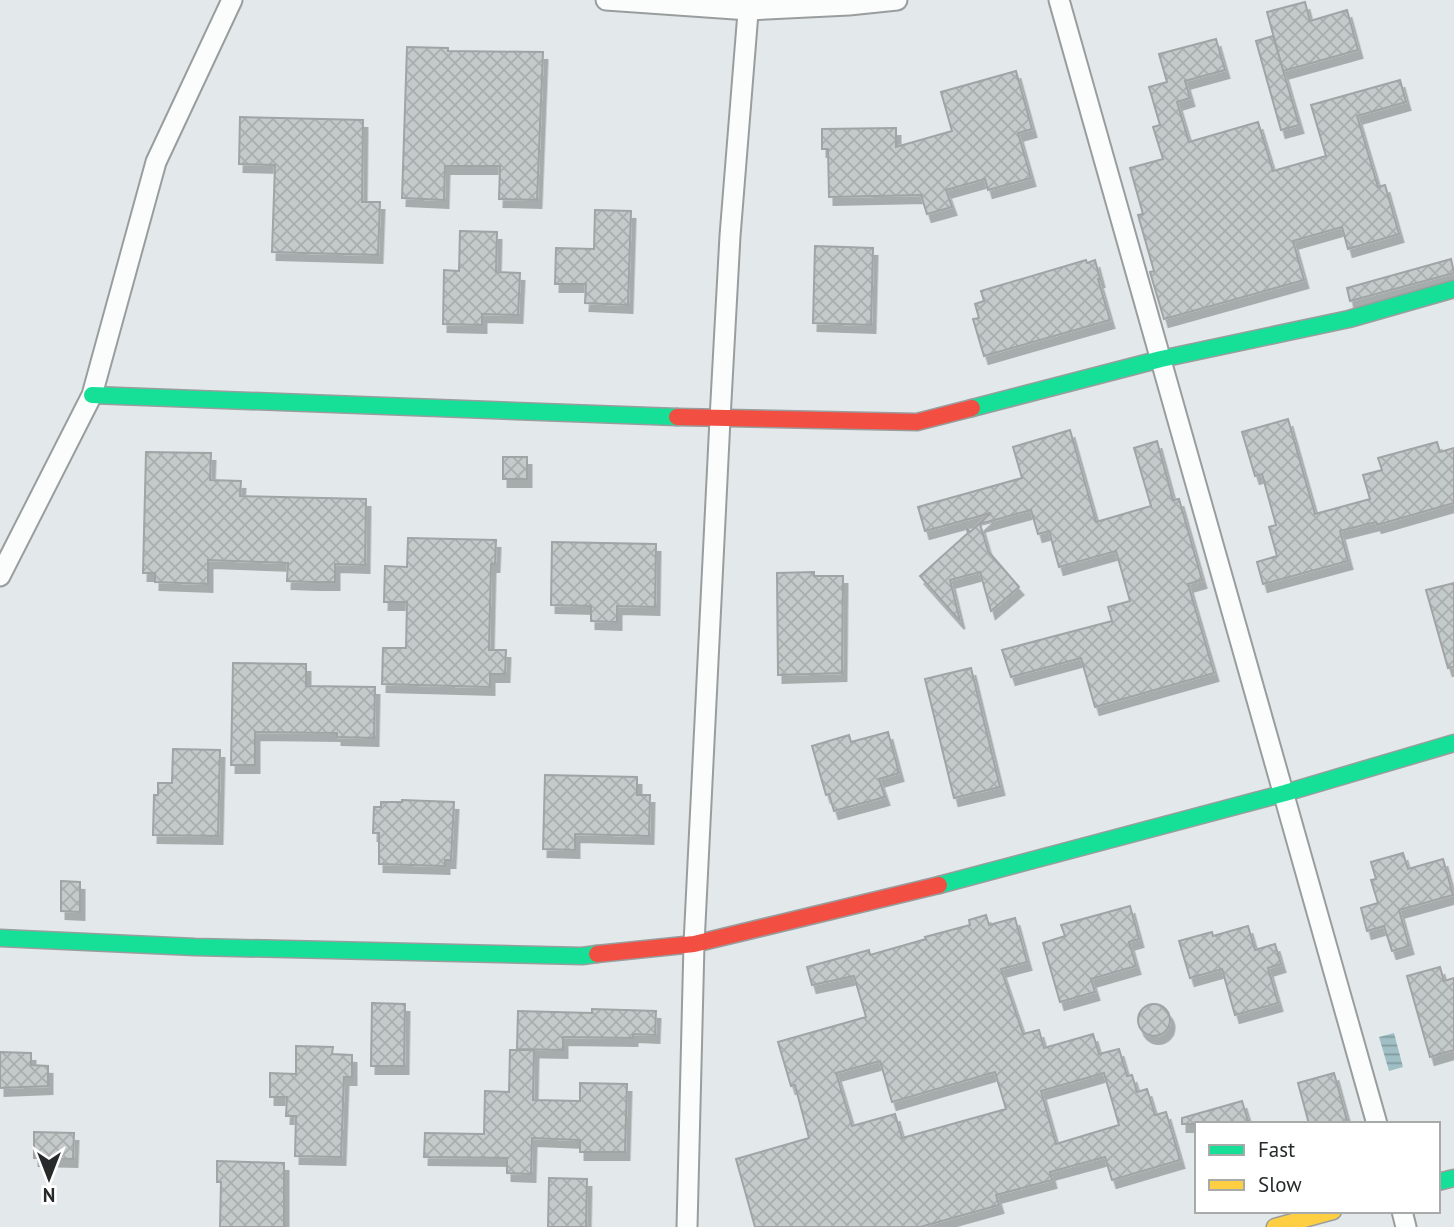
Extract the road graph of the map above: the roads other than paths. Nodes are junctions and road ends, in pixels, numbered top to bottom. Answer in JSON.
{"nodes":[{"id":1,"x":232,"y":0,"type":"edge"},
{"id":2,"x":606,"y":0,"type":"edge"},
{"id":3,"x":897,"y":0,"type":"edge"},
{"id":4,"x":1059,"y":0,"type":"edge"},
{"id":5,"x":749,"y":5,"type":"edge"},
{"id":6,"x":1454,"y":289,"type":"edge"},
{"id":7,"x":1161,"y":359,"type":"junction"},
{"id":8,"x":92,"y":395,"type":"junction"},
{"id":9,"x":720,"y":419,"type":"junction"},
{"id":10,"x":0,"y":576,"type":"edge"},
{"id":11,"x":1454,"y":743,"type":"edge"},
{"id":12,"x":1285,"y":793,"type":"junction"},
{"id":13,"x":0,"y":938,"type":"edge"},
{"id":14,"x":694,"y":944,"type":"junction"},
{"id":15,"x":1376,"y":1122,"type":"edge"},
{"id":16,"x":1326,"y":1213,"type":"edge"},
{"id":17,"x":687,"y":1227,"type":"edge"},
{"id":18,"x":1275,"y":1227,"type":"edge"}],
"edges":[{"from":1,"to":8,"type":"street"},
{"from":2,"to":5,"type":"street"},
{"from":3,"to":5,"type":"street"},
{"from":4,"to":7,"type":"street"},
{"from":5,"to":9,"type":"street"},
{"from":6,"to":7,"type":"street"},
{"from":7,"to":9,"type":"street"},
{"from":7,"to":12,"type":"street"},
{"from":8,"to":9,"type":"street"},
{"from":8,"to":10,"type":"street"},
{"from":9,"to":14,"type":"street"},
{"from":11,"to":12,"type":"street"},
{"from":12,"to":14,"type":"street"},
{"from":12,"to":15,"type":"street"},
{"from":13,"to":14,"type":"street"},
{"from":14,"to":17,"type":"street"},
{"from":16,"to":18,"type":"street"}]}
